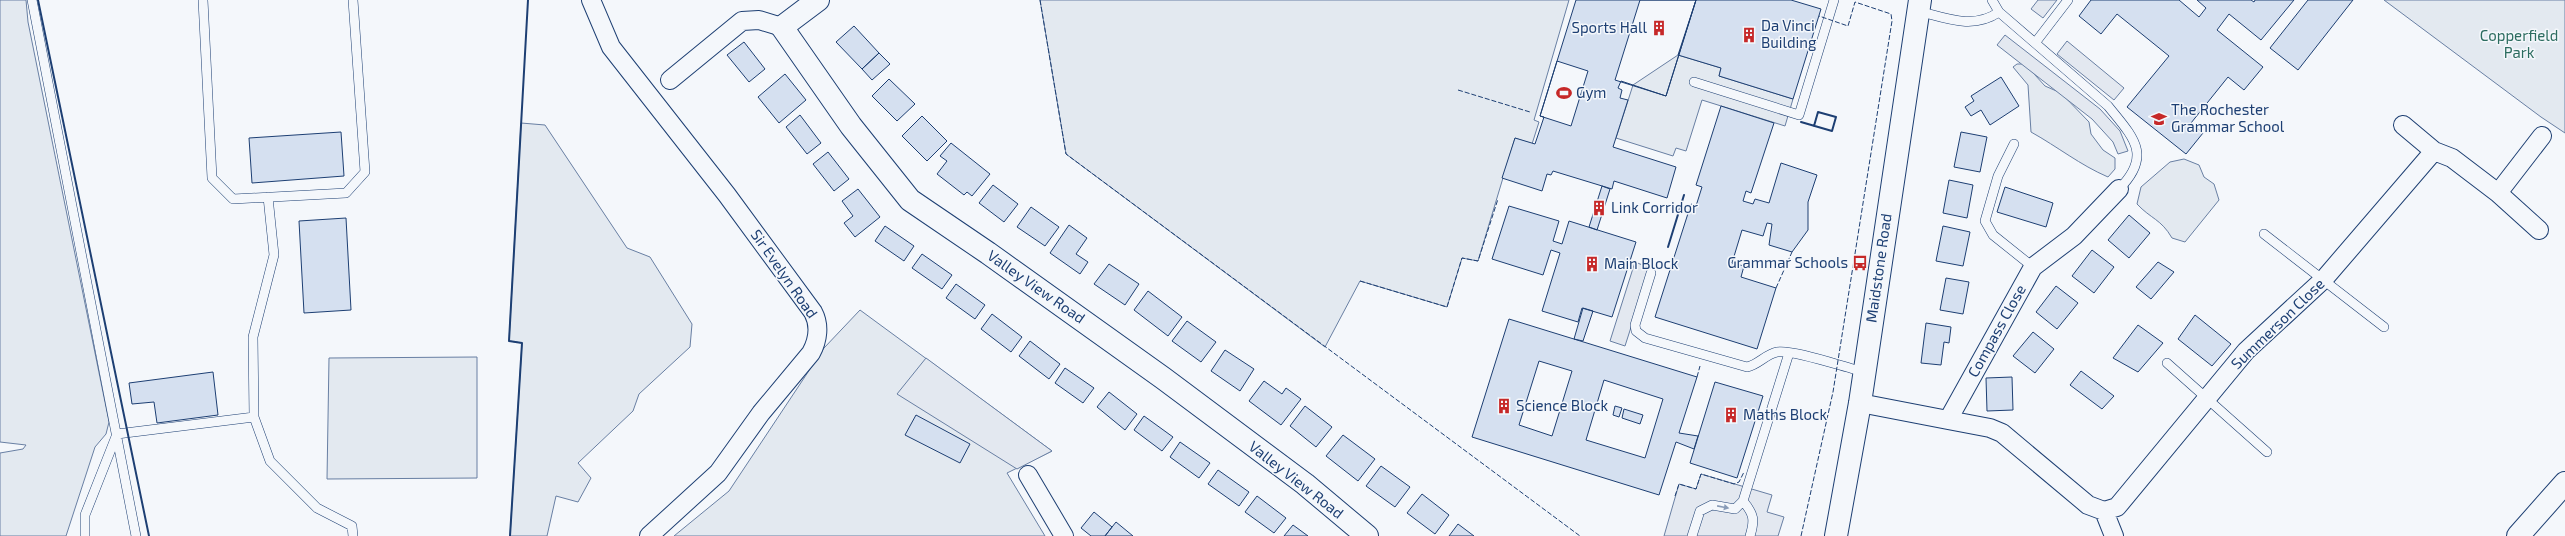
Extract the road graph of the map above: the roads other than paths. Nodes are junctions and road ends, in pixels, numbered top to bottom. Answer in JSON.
{"nodes":[{"id":1,"x":32,"y":0,"type":"edge"},
{"id":2,"x":203,"y":0,"type":"edge"},
{"id":3,"x":353,"y":0,"type":"edge"},
{"id":4,"x":591,"y":0,"type":"edge"},
{"id":5,"x":818,"y":0,"type":"edge"},
{"id":6,"x":1834,"y":0,"type":"edge"},
{"id":7,"x":1992,"y":0,"type":"edge"},
{"id":8,"x":2068,"y":0,"type":"edge"},
{"id":9,"x":1919,"y":6,"type":"edge"},
{"id":10,"x":1999,"y":12,"type":"junction"},
{"id":11,"x":782,"y":27,"type":"junction"},
{"id":12,"x":2035,"y":43,"type":"junction"},
{"id":13,"x":670,"y":80,"type":"dead end"},
{"id":14,"x":1694,"y":82,"type":"dead end"},
{"id":15,"x":2403,"y":125,"type":"dead end"},
{"id":16,"x":2542,"y":136,"type":"dead end"},
{"id":17,"x":2014,"y":144,"type":"dead end"},
{"id":18,"x":2434,"y":151,"type":"junction"},
{"id":19,"x":2119,"y":189,"type":"joint"},
{"id":20,"x":2498,"y":192,"type":"junction"},
{"id":21,"x":268,"y":197,"type":"junction"},
{"id":22,"x":2539,"y":230,"type":"dead end"},
{"id":23,"x":2264,"y":234,"type":"dead end"},
{"id":24,"x":2033,"y":266,"type":"junction"},
{"id":25,"x":1651,"y":273,"type":"dead end"},
{"id":26,"x":2324,"y":280,"type":"junction"},
{"id":27,"x":2384,"y":327,"type":"dead end"},
{"id":28,"x":1789,"y":353,"type":"junction"},
{"id":29,"x":2167,"y":363,"type":"dead end"},
{"id":30,"x":1865,"y":372,"type":"junction"},
{"id":31,"x":2207,"y":398,"type":"junction"},
{"id":32,"x":1860,"y":403,"type":"junction"},
{"id":33,"x":254,"y":418,"type":"junction"},
{"id":34,"x":1948,"y":420,"type":"junction"},
{"id":35,"x":117,"y":434,"type":"junction"},
{"id":36,"x":2267,"y":452,"type":"dead end"},
{"id":37,"x":1028,"y":475,"type":"dead end"},
{"id":38,"x":2565,"y":483,"type":"edge"},
{"id":39,"x":1744,"y":501,"type":"junction"},
{"id":40,"x":2104,"y":511,"type":"junction"},
{"id":41,"x":1364,"y":535,"type":"edge"},
{"id":42,"x":85,"y":536,"type":"edge"},
{"id":43,"x":136,"y":536,"type":"edge"},
{"id":44,"x":353,"y":536,"type":"edge"},
{"id":45,"x":649,"y":536,"type":"edge"},
{"id":46,"x":1064,"y":536,"type":"edge"},
{"id":47,"x":1692,"y":536,"type":"edge"},
{"id":48,"x":1750,"y":536,"type":"edge"},
{"id":49,"x":1836,"y":536,"type":"edge"},
{"id":50,"x":2114,"y":536,"type":"edge"},
{"id":51,"x":2518,"y":536,"type":"edge"}],
"edges":[{"from":1,"to":35,"type":"lane"},
{"from":2,"to":21,"type":"lane"},
{"from":3,"to":21,"type":"lane"},
{"from":4,"to":45,"type":"street","name":"Sir Evelyn Road"},
{"from":5,"to":11,"type":"street"},
{"from":6,"to":14,"type":"lane"},
{"from":7,"to":10,"type":"lane"},
{"from":8,"to":12,"type":"lane"},
{"from":9,"to":10,"type":"lane"},
{"from":9,"to":30,"type":"street","name":"Maidstone Road"},
{"from":10,"to":12,"type":"lane"},
{"from":11,"to":13,"type":"street"},
{"from":11,"to":41,"type":"street","name":"Valley View Road"},
{"from":12,"to":19,"type":"lane"},
{"from":15,"to":18,"type":"street"},
{"from":16,"to":20,"type":"street"},
{"from":17,"to":24,"type":"lane"},
{"from":18,"to":20,"type":"street"},
{"from":18,"to":26,"type":"street","name":"Summerson Close"},
{"from":19,"to":24,"type":"street","name":"Compass Close"},
{"from":20,"to":22,"type":"street"},
{"from":21,"to":33,"type":"lane"},
{"from":23,"to":26,"type":"lane"},
{"from":24,"to":34,"type":"street","name":"Compass Close"},
{"from":25,"to":28,"type":"lane"},
{"from":26,"to":27,"type":"lane"},
{"from":26,"to":31,"type":"street","name":"Summerson Close"},
{"from":28,"to":30,"type":"lane"},
{"from":28,"to":39,"type":"lane"},
{"from":29,"to":31,"type":"lane"},
{"from":30,"to":32,"type":"street","name":"Maidstone Road"},
{"from":31,"to":36,"type":"lane"},
{"from":31,"to":40,"type":"street","name":"Summerson Close"},
{"from":32,"to":34,"type":"street"},
{"from":32,"to":49,"type":"street","name":"Maidstone Road"},
{"from":33,"to":35,"type":"lane"},
{"from":33,"to":44,"type":"lane"},
{"from":34,"to":40,"type":"street"},
{"from":35,"to":42,"type":"lane"},
{"from":35,"to":43,"type":"lane"},
{"from":37,"to":46,"type":"street"},
{"from":38,"to":51,"type":"street"},
{"from":47,"to":39,"type":"lane","one_way":true},
{"from":39,"to":48,"type":"lane"},
{"from":40,"to":50,"type":"street"}]}
